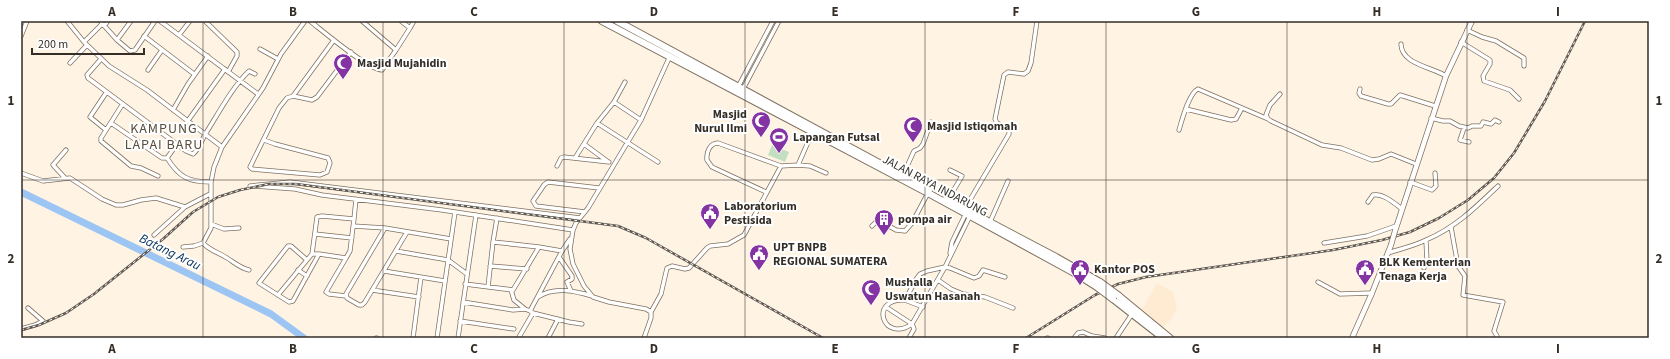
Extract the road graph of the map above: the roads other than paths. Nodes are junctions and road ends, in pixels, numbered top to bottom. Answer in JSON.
{"nodes":[{"id":1,"x":27,"y":21,"type":"edge"},
{"id":2,"x":67,"y":21,"type":"edge"},
{"id":3,"x":108,"y":21,"type":"edge"},
{"id":4,"x":131,"y":21,"type":"edge"},
{"id":5,"x":155,"y":21,"type":"edge"},
{"id":6,"x":160,"y":21,"type":"edge"},
{"id":7,"x":190,"y":21,"type":"edge"},
{"id":8,"x":205,"y":21,"type":"edge"},
{"id":9,"x":305,"y":21,"type":"edge"},
{"id":10,"x":310,"y":21,"type":"edge"},
{"id":11,"x":362,"y":21,"type":"edge"},
{"id":12,"x":401,"y":21,"type":"edge"},
{"id":13,"x":414,"y":21,"type":"edge"},
{"id":14,"x":602,"y":21,"type":"edge"},
{"id":15,"x":617,"y":21,"type":"edge"},
{"id":16,"x":773,"y":21,"type":"edge"},
{"id":17,"x":779,"y":21,"type":"edge"},
{"id":18,"x":1038,"y":21,"type":"edge"},
{"id":19,"x":1472,"y":21,"type":"edge"},
{"id":20,"x":102,"y":24,"type":"edge"},
{"id":21,"x":410,"y":28,"type":"junction"},
{"id":22,"x":1467,"y":30,"type":"junction"},
{"id":23,"x":179,"y":34,"type":"junction"},
{"id":24,"x":21,"y":36,"type":"edge"},
{"id":25,"x":144,"y":36,"type":"junction"},
{"id":26,"x":117,"y":40,"type":"junction"},
{"id":27,"x":334,"y":40,"type":"junction"},
{"id":28,"x":1460,"y":42,"type":"junction"},
{"id":29,"x":86,"y":43,"type":"junction"},
{"id":30,"x":1400,"y":44,"type":"dead end"},
{"id":31,"x":260,"y":49,"type":"dead end"},
{"id":32,"x":162,"y":50,"type":"junction"},
{"id":33,"x":396,"y":50,"type":"junction"},
{"id":34,"x":351,"y":52,"type":"junction"},
{"id":35,"x":208,"y":56,"type":"junction"},
{"id":36,"x":670,"y":56,"type":"junction"},
{"id":37,"x":101,"y":59,"type":"junction"},
{"id":38,"x":278,"y":59,"type":"junction"},
{"id":39,"x":70,"y":63,"type":"dead end"},
{"id":40,"x":1524,"y":66,"type":"dead end"},
{"id":41,"x":148,"y":70,"type":"dead end"},
{"id":42,"x":226,"y":70,"type":"junction"},
{"id":43,"x":194,"y":74,"type":"junction"},
{"id":44,"x":255,"y":74,"type":"dead end"},
{"id":45,"x":1446,"y":76,"type":"junction"},
{"id":46,"x":240,"y":81,"type":"junction"},
{"id":47,"x":625,"y":82,"type":"dead end"},
{"id":48,"x":740,"y":88,"type":"junction"},
{"id":49,"x":1360,"y":89,"type":"dead end"},
{"id":50,"x":106,"y":93,"type":"junction"},
{"id":51,"x":258,"y":94,"type":"junction"},
{"id":52,"x":1280,"y":94,"type":"dead end"},
{"id":53,"x":292,"y":96,"type":"junction"},
{"id":54,"x":1519,"y":99,"type":"dead end"},
{"id":55,"x":614,"y":102,"type":"junction"},
{"id":56,"x":122,"y":105,"type":"junction"},
{"id":57,"x":1435,"y":106,"type":"junction"},
{"id":58,"x":1242,"y":108,"type":"junction"},
{"id":59,"x":1186,"y":109,"type":"junction"},
{"id":60,"x":173,"y":110,"type":"junction"},
{"id":61,"x":1431,"y":118,"type":"junction"},
{"id":62,"x":1268,"y":119,"type":"junction"},
{"id":63,"x":641,"y":120,"type":"junction"},
{"id":64,"x":187,"y":122,"type":"junction"},
{"id":65,"x":931,"y":122,"type":"dead end"},
{"id":66,"x":1499,"y":122,"type":"dead end"},
{"id":67,"x":111,"y":123,"type":"junction"},
{"id":68,"x":597,"y":123,"type":"junction"},
{"id":69,"x":1464,"y":128,"type":"junction"},
{"id":70,"x":106,"y":130,"type":"junction"},
{"id":71,"x":1179,"y":130,"type":"dead end"},
{"id":72,"x":812,"y":133,"type":"junction"},
{"id":73,"x":819,"y":133,"type":"junction"},
{"id":74,"x":205,"y":135,"type":"junction"},
{"id":75,"x":264,"y":140,"type":"junction"},
{"id":76,"x":1469,"y":142,"type":"dead end"},
{"id":77,"x":628,"y":143,"type":"junction"},
{"id":78,"x":177,"y":144,"type":"junction"},
{"id":79,"x":584,"y":144,"type":"junction"},
{"id":80,"x":222,"y":147,"type":"junction"},
{"id":81,"x":66,"y":150,"type":"dead end"},
{"id":82,"x":167,"y":158,"type":"junction"},
{"id":83,"x":574,"y":158,"type":"junction"},
{"id":84,"x":609,"y":162,"type":"junction"},
{"id":85,"x":658,"y":162,"type":"dead end"},
{"id":86,"x":1416,"y":164,"type":"junction"},
{"id":87,"x":613,"y":165,"type":"junction"},
{"id":88,"x":798,"y":165,"type":"junction"},
{"id":89,"x":557,"y":166,"type":"dead end"},
{"id":90,"x":781,"y":166,"type":"junction"},
{"id":91,"x":950,"y":170,"type":"dead end"},
{"id":92,"x":21,"y":173,"type":"edge"},
{"id":93,"x":826,"y":173,"type":"dead end"},
{"id":94,"x":1435,"y":173,"type":"dead end"},
{"id":95,"x":158,"y":176,"type":"dead end"},
{"id":96,"x":65,"y":178,"type":"junction"},
{"id":97,"x":906,"y":178,"type":"junction"},
{"id":98,"x":1008,"y":181,"type":"dead end"},
{"id":99,"x":211,"y":182,"type":"junction"},
{"id":100,"x":1410,"y":182,"type":"junction"},
{"id":101,"x":1498,"y":186,"type":"dead end"},
{"id":102,"x":599,"y":188,"type":"junction"},
{"id":103,"x":766,"y":192,"type":"junction"},
{"id":104,"x":928,"y":193,"type":"junction"},
{"id":105,"x":210,"y":194,"type":"junction"},
{"id":106,"x":356,"y":199,"type":"junction"},
{"id":107,"x":948,"y":200,"type":"junction"},
{"id":108,"x":1368,"y":202,"type":"dead end"},
{"id":109,"x":184,"y":207,"type":"junction"},
{"id":110,"x":1402,"y":209,"type":"junction"},
{"id":111,"x":455,"y":212,"type":"junction"},
{"id":112,"x":585,"y":212,"type":"junction"},
{"id":113,"x":967,"y":213,"type":"junction"},
{"id":114,"x":476,"y":215,"type":"junction"},
{"id":115,"x":497,"y":218,"type":"junction"},
{"id":116,"x":580,"y":218,"type":"junction"},
{"id":117,"x":354,"y":219,"type":"junction"},
{"id":118,"x":990,"y":222,"type":"junction"},
{"id":119,"x":211,"y":224,"type":"junction"},
{"id":120,"x":353,"y":226,"type":"junction"},
{"id":121,"x":872,"y":226,"type":"dead end"},
{"id":122,"x":1451,"y":227,"type":"junction"},
{"id":123,"x":239,"y":228,"type":"dead end"},
{"id":124,"x":385,"y":228,"type":"junction"},
{"id":125,"x":1396,"y":228,"type":"junction"},
{"id":126,"x":573,"y":230,"type":"junction"},
{"id":127,"x":407,"y":232,"type":"junction"},
{"id":128,"x":315,"y":234,"type":"junction"},
{"id":129,"x":154,"y":235,"type":"dead end"},
{"id":130,"x":352,"y":238,"type":"junction"},
{"id":131,"x":572,"y":238,"type":"junction"},
{"id":132,"x":451,"y":240,"type":"junction"},
{"id":133,"x":1426,"y":241,"type":"junction"},
{"id":134,"x":493,"y":242,"type":"junction"},
{"id":135,"x":203,"y":243,"type":"junction"},
{"id":136,"x":1324,"y":243,"type":"dead end"},
{"id":137,"x":183,"y":247,"type":"dead end"},
{"id":138,"x":539,"y":247,"type":"junction"},
{"id":139,"x":1036,"y":249,"type":"junction"},
{"id":140,"x":396,"y":251,"type":"junction"},
{"id":141,"x":562,"y":251,"type":"junction"},
{"id":142,"x":1388,"y":253,"type":"junction"},
{"id":143,"x":312,"y":254,"type":"junction"},
{"id":144,"x":319,"y":254,"type":"junction"},
{"id":145,"x":559,"y":257,"type":"junction"},
{"id":146,"x":346,"y":258,"type":"junction"},
{"id":147,"x":306,"y":260,"type":"junction"},
{"id":148,"x":448,"y":260,"type":"junction"},
{"id":149,"x":490,"y":266,"type":"junction"},
{"id":150,"x":945,"y":267,"type":"junction"},
{"id":151,"x":1424,"y":268,"type":"dead end"},
{"id":152,"x":527,"y":269,"type":"junction"},
{"id":153,"x":249,"y":270,"type":"dead end"},
{"id":154,"x":298,"y":270,"type":"junction"},
{"id":155,"x":384,"y":271,"type":"junction"},
{"id":156,"x":467,"y":274,"type":"junction"},
{"id":157,"x":307,"y":276,"type":"junction"},
{"id":158,"x":422,"y":277,"type":"junction"},
{"id":159,"x":1005,"y":277,"type":"dead end"},
{"id":160,"x":938,"y":280,"type":"junction"},
{"id":161,"x":445,"y":281,"type":"junction"},
{"id":162,"x":1318,"y":282,"type":"dead end"},
{"id":163,"x":465,"y":284,"type":"junction"},
{"id":164,"x":488,"y":286,"type":"junction"},
{"id":165,"x":372,"y":290,"type":"junction"},
{"id":166,"x":511,"y":290,"type":"junction"},
{"id":167,"x":571,"y":291,"type":"junction"},
{"id":168,"x":1372,"y":293,"type":"junction"},
{"id":169,"x":278,"y":295,"type":"junction"},
{"id":170,"x":346,"y":296,"type":"junction"},
{"id":171,"x":419,"y":297,"type":"junction"},
{"id":172,"x":593,"y":297,"type":"junction"},
{"id":173,"x":537,"y":298,"type":"junction"},
{"id":174,"x":905,"y":300,"type":"junction"},
{"id":175,"x":463,"y":302,"type":"junction"},
{"id":176,"x":886,"y":307,"type":"junction"},
{"id":177,"x":28,"y":308,"type":"dead end"},
{"id":178,"x":923,"y":308,"type":"junction"},
{"id":179,"x":1013,"y":308,"type":"dead end"},
{"id":180,"x":525,"y":309,"type":"junction"},
{"id":181,"x":1130,"y":310,"type":"junction"},
{"id":182,"x":532,"y":312,"type":"junction"},
{"id":183,"x":651,"y":312,"type":"junction"},
{"id":184,"x":558,"y":319,"type":"junction"},
{"id":185,"x":460,"y":321,"type":"junction"},
{"id":186,"x":582,"y":324,"type":"dead end"},
{"id":187,"x":912,"y":324,"type":"junction"},
{"id":188,"x":21,"y":329,"type":"edge"},
{"id":189,"x":514,"y":329,"type":"dead end"},
{"id":190,"x":519,"y":337,"type":"dead end"},
{"id":191,"x":413,"y":338,"type":"edge"},
{"id":192,"x":437,"y":338,"type":"edge"},
{"id":193,"x":458,"y":338,"type":"edge"},
{"id":194,"x":548,"y":338,"type":"edge"},
{"id":195,"x":644,"y":338,"type":"edge"},
{"id":196,"x":909,"y":338,"type":"edge"},
{"id":197,"x":1074,"y":338,"type":"edge"},
{"id":198,"x":1105,"y":338,"type":"edge"},
{"id":199,"x":1116,"y":338,"type":"edge"},
{"id":200,"x":1163,"y":338,"type":"edge"},
{"id":201,"x":1170,"y":338,"type":"edge"},
{"id":202,"x":1352,"y":338,"type":"edge"},
{"id":203,"x":1496,"y":338,"type":"edge"}],
"edges":[{"from":1,"to":24,"type":"street"},
{"from":2,"to":29,"type":"street"},
{"from":3,"to":20,"type":"street"},
{"from":4,"to":26,"type":"street"},
{"from":5,"to":25,"type":"street"},
{"from":6,"to":23,"type":"street"},
{"from":7,"to":23,"type":"street"},
{"from":8,"to":42,"type":"street"},
{"from":9,"to":38,"type":"street"},
{"from":10,"to":27,"type":"street"},
{"from":11,"to":33,"type":"street"},
{"from":12,"to":21,"type":"street"},
{"from":13,"to":21,"type":"street"},
{"from":14,"to":36,"type":"highway","name":"JALAN RAYA INDARUNG"},
{"from":15,"to":48,"type":"highway","name":"JALAN RAYA INDARUNG"},
{"from":16,"to":48,"type":"street"},
{"from":17,"to":48,"type":"street"},
{"from":18,"to":113,"type":"street"},
{"from":19,"to":22,"type":"street"},
{"from":20,"to":26,"type":"street"},
{"from":20,"to":29,"type":"street"},
{"from":21,"to":33,"type":"street"},
{"from":22,"to":28,"type":"street"},
{"from":22,"to":40,"type":"street"},
{"from":23,"to":35,"type":"street"},
{"from":25,"to":26,"type":"street"},
{"from":25,"to":32,"type":"street"},
{"from":27,"to":34,"type":"street"},
{"from":27,"to":53,"type":"street"},
{"from":28,"to":45,"type":"street"},
{"from":28,"to":54,"type":"street"},
{"from":29,"to":37,"type":"street"},
{"from":29,"to":39,"type":"street"},
{"from":30,"to":45,"type":"street"},
{"from":31,"to":38,"type":"street"},
{"from":32,"to":41,"type":"street"},
{"from":32,"to":43,"type":"street"},
{"from":33,"to":34,"type":"street"},
{"from":34,"to":53,"type":"street"},
{"from":35,"to":42,"type":"street"},
{"from":35,"to":43,"type":"street"},
{"from":36,"to":63,"type":"street"},
{"from":36,"to":72,"type":"highway","name":"JALAN RAYA INDARUNG"},
{"from":37,"to":50,"type":"street"},
{"from":37,"to":60,"type":"street"},
{"from":38,"to":51,"type":"street"},
{"from":42,"to":46,"type":"street"},
{"from":42,"to":64,"type":"street"},
{"from":43,"to":60,"type":"street"},
{"from":44,"to":46,"type":"street"},
{"from":45,"to":57,"type":"street"},
{"from":46,"to":51,"type":"street"},
{"from":46,"to":74,"type":"street"},
{"from":47,"to":55,"type":"street"},
{"from":48,"to":73,"type":"highway","name":"JALAN RAYA INDARUNG"},
{"from":49,"to":57,"type":"street"},
{"from":50,"to":56,"type":"street"},
{"from":50,"to":70,"type":"street"},
{"from":51,"to":80,"type":"street"},
{"from":52,"to":62,"type":"street"},
{"from":53,"to":75,"type":"street"},
{"from":55,"to":63,"type":"street"},
{"from":55,"to":68,"type":"street"},
{"from":56,"to":67,"type":"street"},
{"from":56,"to":78,"type":"street"},
{"from":57,"to":61,"type":"street"},
{"from":58,"to":59,"type":"street"},
{"from":58,"to":59,"type":"street"},
{"from":58,"to":62,"type":"street"},
{"from":59,"to":71,"type":"street"},
{"from":60,"to":64,"type":"street"},
{"from":61,"to":69,"type":"street"},
{"from":61,"to":86,"type":"street"},
{"from":62,"to":86,"type":"street"},
{"from":63,"to":77,"type":"street"},
{"from":64,"to":74,"type":"street"},
{"from":65,"to":97,"type":"street"},
{"from":66,"to":69,"type":"street"},
{"from":67,"to":70,"type":"street"},
{"from":67,"to":82,"type":"street"},
{"from":68,"to":77,"type":"street"},
{"from":68,"to":79,"type":"street"},
{"from":69,"to":76,"type":"street"},
{"from":70,"to":95,"type":"street"},
{"from":72,"to":73,"type":"highway","name":"JALAN RAYA INDARUNG"},
{"from":72,"to":88,"type":"street"},
{"from":73,"to":97,"type":"highway","name":"JALAN RAYA INDARUNG"},
{"from":74,"to":78,"type":"street"},
{"from":74,"to":80,"type":"street"},
{"from":75,"to":75,"type":"street"},
{"from":77,"to":85,"type":"street"},
{"from":77,"to":87,"type":"street"},
{"from":78,"to":82,"type":"street"},
{"from":79,"to":83,"type":"street"},
{"from":79,"to":84,"type":"street"},
{"from":80,"to":99,"type":"street"},
{"from":81,"to":96,"type":"street"},
{"from":82,"to":99,"type":"street"},
{"from":83,"to":84,"type":"street"},
{"from":83,"to":89,"type":"street"},
{"from":84,"to":87,"type":"street"},
{"from":86,"to":100,"type":"street"},
{"from":87,"to":102,"type":"street"},
{"from":88,"to":90,"type":"street"},
{"from":88,"to":93,"type":"street"},
{"from":90,"to":103,"type":"street"},
{"from":90,"to":103,"type":"street"},
{"from":91,"to":107,"type":"street"},
{"from":92,"to":96,"type":"street"},
{"from":94,"to":100,"type":"street"},
{"from":96,"to":109,"type":"street"},
{"from":97,"to":104,"type":"highway","name":"JALAN RAYA INDARUNG"},
{"from":97,"to":107,"type":"highway","name":"JALAN RAYA INDARUNG"},
{"from":98,"to":118,"type":"street"},
{"from":99,"to":105,"type":"street"},
{"from":100,"to":110,"type":"street"},
{"from":101,"to":122,"type":"street"},
{"from":102,"to":112,"type":"street"},
{"from":102,"to":112,"type":"street"},
{"from":103,"to":183,"type":"street"},
{"from":104,"to":113,"type":"highway","name":"JALAN RAYA INDARUNG"},
{"from":104,"to":121,"type":"street"},
{"from":105,"to":109,"type":"street"},
{"from":105,"to":119,"type":"street"},
{"from":106,"to":111,"type":"street"},
{"from":106,"to":116,"type":"street"},
{"from":106,"to":117,"type":"street"},
{"from":107,"to":113,"type":"highway","name":"JALAN RAYA INDARUNG"},
{"from":108,"to":110,"type":"street"},
{"from":109,"to":129,"type":"street"},
{"from":110,"to":125,"type":"street"},
{"from":111,"to":114,"type":"street"},
{"from":111,"to":132,"type":"street"},
{"from":112,"to":116,"type":"street"},
{"from":113,"to":118,"type":"highway","name":"JALAN RAYA INDARUNG"},
{"from":113,"to":139,"type":"highway","name":"JALAN RAYA INDARUNG"},
{"from":113,"to":150,"type":"street"},
{"from":114,"to":115,"type":"street"},
{"from":114,"to":156,"type":"street"},
{"from":115,"to":126,"type":"street"},
{"from":115,"to":134,"type":"street"},
{"from":116,"to":126,"type":"street"},
{"from":117,"to":120,"type":"street"},
{"from":117,"to":128,"type":"street"},
{"from":118,"to":139,"type":"highway","name":"JALAN RAYA INDARUNG"},
{"from":119,"to":123,"type":"street"},
{"from":119,"to":135,"type":"street"},
{"from":120,"to":124,"type":"street"},
{"from":120,"to":130,"type":"street"},
{"from":122,"to":133,"type":"street"},
{"from":122,"to":203,"type":"street"},
{"from":124,"to":127,"type":"street"},
{"from":124,"to":170,"type":"street"},
{"from":125,"to":136,"type":"street"},
{"from":125,"to":142,"type":"street","bridge":true},
{"from":126,"to":131,"type":"street"},
{"from":127,"to":132,"type":"street"},
{"from":127,"to":140,"type":"street"},
{"from":128,"to":130,"type":"street"},
{"from":128,"to":143,"type":"street"},
{"from":130,"to":146,"type":"street"},
{"from":131,"to":141,"type":"street"},
{"from":131,"to":172,"type":"street"},
{"from":132,"to":148,"type":"street"},
{"from":133,"to":142,"type":"street"},
{"from":133,"to":151,"type":"street"},
{"from":134,"to":138,"type":"street"},
{"from":134,"to":149,"type":"street"},
{"from":135,"to":137,"type":"street"},
{"from":135,"to":153,"type":"street"},
{"from":138,"to":141,"type":"street"},
{"from":138,"to":152,"type":"street"},
{"from":139,"to":181,"type":"highway","name":"JALAN RAYA INDARUNG","bridge":true},
{"from":140,"to":148,"type":"street"},
{"from":140,"to":155,"type":"street"},
{"from":141,"to":145,"type":"street"},
{"from":142,"to":168,"type":"street"},
{"from":143,"to":144,"type":"street"},
{"from":143,"to":147,"type":"street"},
{"from":144,"to":146,"type":"street"},
{"from":144,"to":157,"type":"street"},
{"from":145,"to":167,"type":"street"},
{"from":145,"to":173,"type":"street"},
{"from":146,"to":170,"type":"street"},
{"from":147,"to":154,"type":"street"},
{"from":147,"to":169,"type":"street"},
{"from":148,"to":156,"type":"street"},
{"from":148,"to":161,"type":"street"},
{"from":149,"to":152,"type":"street"},
{"from":149,"to":164,"type":"street"},
{"from":150,"to":159,"type":"street"},
{"from":150,"to":160,"type":"street"},
{"from":150,"to":174,"type":"street"},
{"from":152,"to":166,"type":"street"},
{"from":154,"to":157,"type":"street"},
{"from":154,"to":169,"type":"street"},
{"from":155,"to":158,"type":"street"},
{"from":155,"to":165,"type":"street"},
{"from":156,"to":163,"type":"street"},
{"from":157,"to":169,"type":"street"},
{"from":158,"to":161,"type":"street"},
{"from":158,"to":171,"type":"street"},
{"from":160,"to":178,"type":"street"},
{"from":160,"to":179,"type":"street"},
{"from":161,"to":192,"type":"street"},
{"from":162,"to":168,"type":"street"},
{"from":163,"to":164,"type":"street"},
{"from":163,"to":175,"type":"street"},
{"from":164,"to":166,"type":"street"},
{"from":165,"to":170,"type":"street"},
{"from":165,"to":171,"type":"street"},
{"from":166,"to":180,"type":"street"},
{"from":167,"to":172,"type":"street"},
{"from":167,"to":173,"type":"street"},
{"from":168,"to":202,"type":"street"},
{"from":171,"to":191,"type":"street"},
{"from":172,"to":183,"type":"street"},
{"from":173,"to":182,"type":"street"},
{"from":174,"to":176,"type":"street"},
{"from":174,"to":178,"type":"street"},
{"from":175,"to":180,"type":"street"},
{"from":175,"to":185,"type":"street"},
{"from":176,"to":187,"type":"street"},
{"from":176,"to":187,"type":"street"},
{"from":177,"to":188,"type":"street"},
{"from":178,"to":187,"type":"street"},
{"from":180,"to":182,"type":"street"},
{"from":181,"to":199,"type":"street"},
{"from":181,"to":200,"type":"highway","name":"JALAN RAYA INDARUNG"},
{"from":181,"to":201,"type":"highway","name":"JALAN RAYA INDARUNG"},
{"from":182,"to":184,"type":"street"},
{"from":182,"to":190,"type":"street"},
{"from":183,"to":195,"type":"street"},
{"from":184,"to":186,"type":"street"},
{"from":184,"to":194,"type":"street"},
{"from":185,"to":189,"type":"street"},
{"from":185,"to":193,"type":"street"},
{"from":187,"to":196,"type":"street"},
{"from":197,"to":198,"type":"street"}]}
